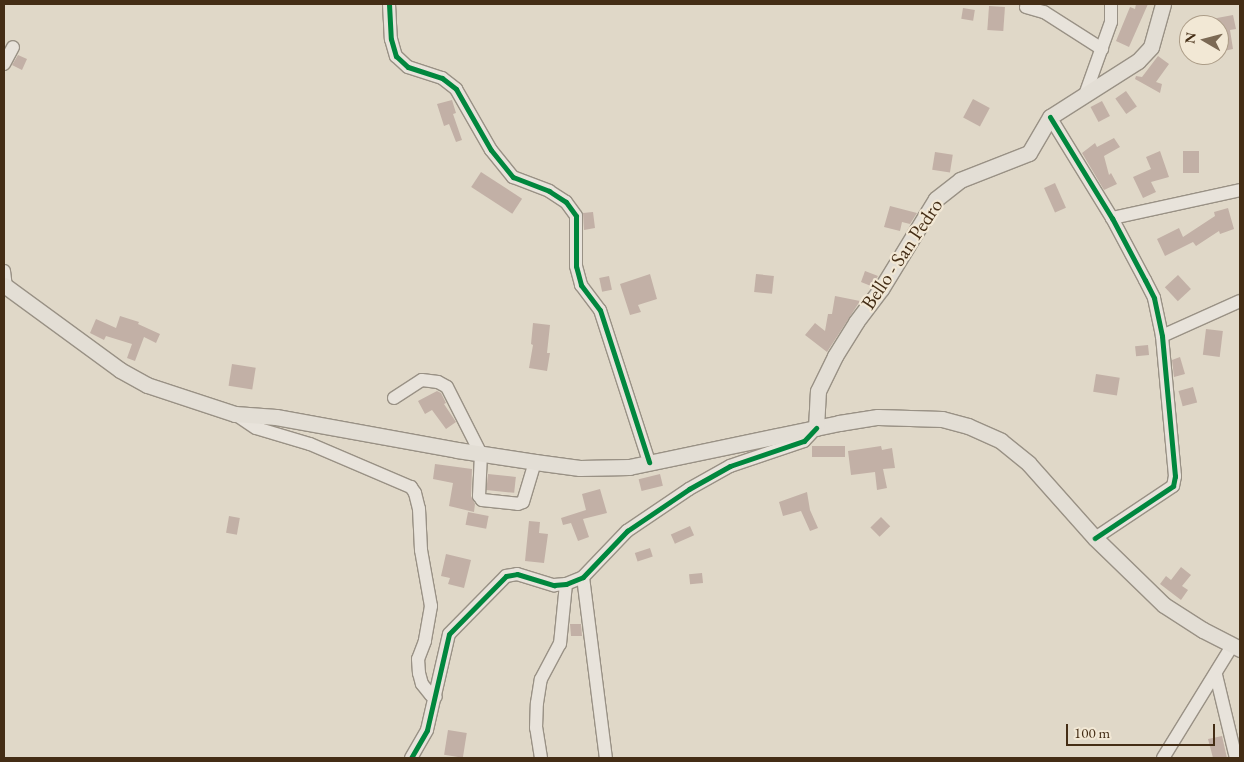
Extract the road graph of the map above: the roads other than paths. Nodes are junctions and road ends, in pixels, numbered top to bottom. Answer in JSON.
{"nodes":[{"id":1,"x":389,"y":4,"type":"edge"},
{"id":2,"x":1111,"y":4,"type":"edge"},
{"id":3,"x":1163,"y":4,"type":"edge"},
{"id":4,"x":1026,"y":7,"type":"dead end"},
{"id":5,"x":13,"y":47,"type":"dead end"},
{"id":6,"x":1102,"y":49,"type":"junction"},
{"id":7,"x":4,"y":64,"type":"edge"},
{"id":8,"x":1086,"y":92,"type":"junction"},
{"id":9,"x":1050,"y":117,"type":"junction"},
{"id":10,"x":1240,"y":190,"type":"edge"},
{"id":11,"x":1112,"y":218,"type":"junction"},
{"id":12,"x":4,"y":271,"type":"edge"},
{"id":13,"x":5,"y":286,"type":"edge"},
{"id":14,"x":1240,"y":301,"type":"edge"},
{"id":15,"x":1162,"y":336,"type":"junction"},
{"id":16,"x":394,"y":398,"type":"dead end"},
{"id":17,"x":235,"y":414,"type":"junction"},
{"id":18,"x":816,"y":428,"type":"junction"},
{"id":19,"x":481,"y":454,"type":"junction"},
{"id":20,"x":535,"y":462,"type":"junction"},
{"id":21,"x":650,"y":462,"type":"junction"},
{"id":22,"x":1096,"y":538,"type":"junction"},
{"id":23,"x":584,"y":577,"type":"junction"},
{"id":24,"x":566,"y":584,"type":"junction"},
{"id":25,"x":1236,"y":647,"type":"edge"},
{"id":26,"x":1216,"y":675,"type":"junction"},
{"id":27,"x":436,"y":697,"type":"junction"},
{"id":28,"x":411,"y":758,"type":"edge"},
{"id":29,"x":541,"y":758,"type":"edge"},
{"id":30,"x":606,"y":758,"type":"edge"},
{"id":31,"x":1164,"y":758,"type":"edge"},
{"id":32,"x":1236,"y":758,"type":"edge"}],
"edges":[{"from":1,"to":21,"type":"street"},
{"from":2,"to":6,"type":"street"},
{"from":3,"to":8,"type":"main road","name":"Bello - San Pedro"},
{"from":4,"to":6,"type":"street"},
{"from":5,"to":7,"type":"street"},
{"from":6,"to":8,"type":"street"},
{"from":8,"to":9,"type":"main road","name":"Bello - San Pedro"},
{"from":9,"to":11,"type":"street"},
{"from":9,"to":18,"type":"main road","name":"Bello - San Pedro"},
{"from":10,"to":11,"type":"street"},
{"from":11,"to":15,"type":"street"},
{"from":12,"to":13,"type":"street"},
{"from":13,"to":17,"type":"main road"},
{"from":14,"to":15,"type":"street"},
{"from":15,"to":22,"type":"street"},
{"from":16,"to":19,"type":"street"},
{"from":17,"to":19,"type":"main road"},
{"from":17,"to":27,"type":"street"},
{"from":18,"to":21,"type":"main road"},
{"from":18,"to":22,"type":"main road"},
{"from":18,"to":23,"type":"street"},
{"from":19,"to":20,"type":"main road"},
{"from":19,"to":20,"type":"street"},
{"from":20,"to":21,"type":"main road"},
{"from":22,"to":25,"type":"main road"},
{"from":23,"to":24,"type":"street"},
{"from":23,"to":30,"type":"street"},
{"from":24,"to":27,"type":"street"},
{"from":24,"to":29,"type":"street"},
{"from":25,"to":26,"type":"street"},
{"from":26,"to":31,"type":"street"},
{"from":26,"to":32,"type":"street"},
{"from":27,"to":28,"type":"street"}]}
